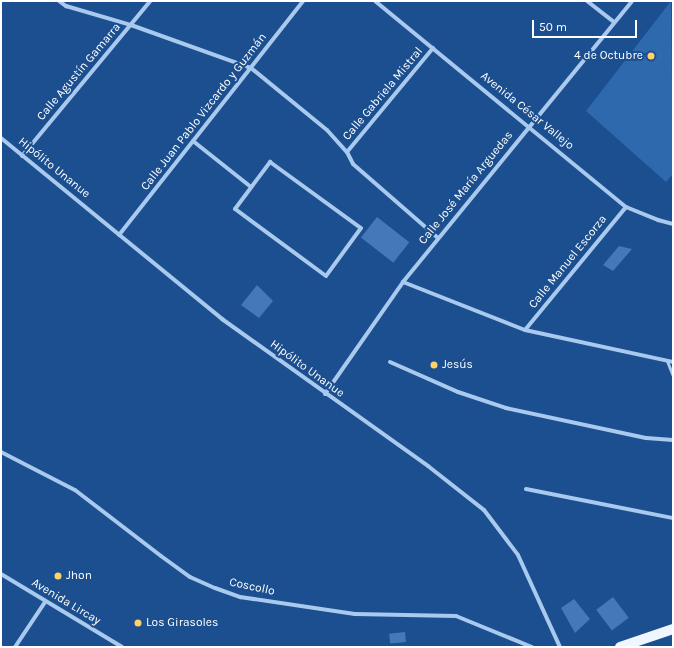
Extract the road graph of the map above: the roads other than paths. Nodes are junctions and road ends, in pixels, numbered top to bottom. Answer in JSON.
{"nodes":[{"id":1,"x":59,"y":1,"type":"edge"},
{"id":2,"x":150,"y":1,"type":"edge"},
{"id":3,"x":303,"y":1,"type":"edge"},
{"id":4,"x":375,"y":1,"type":"edge"},
{"id":5,"x":587,"y":1,"type":"edge"},
{"id":6,"x":632,"y":1,"type":"edge"},
{"id":7,"x":614,"y":22,"type":"junction"},
{"id":8,"x":131,"y":26,"type":"junction"},
{"id":9,"x":433,"y":48,"type":"junction"},
{"id":10,"x":251,"y":68,"type":"junction"},
{"id":11,"x":529,"y":126,"type":"junction"},
{"id":12,"x":1,"y":138,"type":"edge"},
{"id":13,"x":193,"y":141,"type":"junction"},
{"id":14,"x":347,"y":152,"type":"junction"},
{"id":15,"x":22,"y":156,"type":"junction"},
{"id":16,"x":251,"y":188,"type":"junction"},
{"id":17,"x":626,"y":207,"type":"junction"},
{"id":18,"x":673,"y":224,"type":"edge"},
{"id":19,"x":119,"y":235,"type":"junction"},
{"id":20,"x":438,"y":238,"type":"junction"},
{"id":21,"x":403,"y":282,"type":"junction"},
{"id":22,"x":525,"y":330,"type":"junction"},
{"id":23,"x":667,"y":361,"type":"junction"},
{"id":24,"x":390,"y":362,"type":"dead end"},
{"id":25,"x":673,"y":362,"type":"edge"},
{"id":26,"x":673,"y":376,"type":"edge"},
{"id":27,"x":325,"y":394,"type":"junction"},
{"id":28,"x":673,"y":440,"type":"edge"},
{"id":29,"x":1,"y":452,"type":"edge"},
{"id":30,"x":526,"y":489,"type":"dead end"},
{"id":31,"x":673,"y":518,"type":"edge"},
{"id":32,"x":1,"y":574,"type":"edge"},
{"id":33,"x":45,"y":602,"type":"junction"},
{"id":34,"x":673,"y":629,"type":"edge"},
{"id":35,"x":15,"y":647,"type":"edge"},
{"id":36,"x":122,"y":647,"type":"edge"},
{"id":37,"x":532,"y":647,"type":"edge"},
{"id":38,"x":560,"y":647,"type":"edge"},
{"id":39,"x":620,"y":647,"type":"edge"}],
"edges":[{"from":1,"to":8,"type":"street"},
{"from":2,"to":8,"type":"street","name":"Calle Agustín Gamarra"},
{"from":3,"to":10,"type":"street","name":"Calle Juan Pablo Vizcardo y Guzmán"},
{"from":4,"to":9,"type":"street","name":"Avenida César Vallejo"},
{"from":5,"to":7,"type":"street"},
{"from":6,"to":7,"type":"street","name":"Calle José María Arguedas"},
{"from":7,"to":11,"type":"street","name":"Calle José María Arguedas"},
{"from":8,"to":10,"type":"street"},
{"from":8,"to":15,"type":"street","name":"Calle Agustín Gamarra"},
{"from":9,"to":11,"type":"street","name":"Avenida César Vallejo"},
{"from":9,"to":14,"type":"street","name":"Calle Gabriela Mistral"},
{"from":10,"to":13,"type":"street","name":"Calle Juan Pablo Vizcardo y Guzmán"},
{"from":10,"to":14,"type":"street"},
{"from":11,"to":17,"type":"street","name":"Avenida César Vallejo"},
{"from":11,"to":20,"type":"street","name":"Calle José María Arguedas"},
{"from":12,"to":15,"type":"street","name":"Hipólito Unanue"},
{"from":13,"to":16,"type":"street"},
{"from":13,"to":19,"type":"street","name":"Calle Juan Pablo Vizcardo y Guzmán"},
{"from":14,"to":20,"type":"street"},
{"from":15,"to":19,"type":"street","name":"Hipólito Unanue"},
{"from":16,"to":16,"type":"street"},
{"from":17,"to":18,"type":"street","name":"Avenida César Vallejo"},
{"from":17,"to":22,"type":"street","name":"Calle Manuel Escorza"},
{"from":19,"to":27,"type":"street","name":"Hipólito Unanue"},
{"from":20,"to":21,"type":"street","name":"Calle José María Arguedas"},
{"from":21,"to":22,"type":"street"},
{"from":21,"to":27,"type":"street","name":"Calle José María Arguedas"},
{"from":22,"to":23,"type":"street"},
{"from":23,"to":25,"type":"street"},
{"from":23,"to":26,"type":"lane"},
{"from":24,"to":28,"type":"street"},
{"from":27,"to":38,"type":"street","name":"Hipólito Unanue"},
{"from":29,"to":37,"type":"street","name":"Coscollo"},
{"from":30,"to":31,"type":"street"},
{"from":32,"to":33,"type":"street","name":"Avenida Lircay"},
{"from":33,"to":35,"type":"street"},
{"from":33,"to":36,"type":"street","name":"Avenida Lircay"},
{"from":34,"to":39,"type":"main road"}]}
